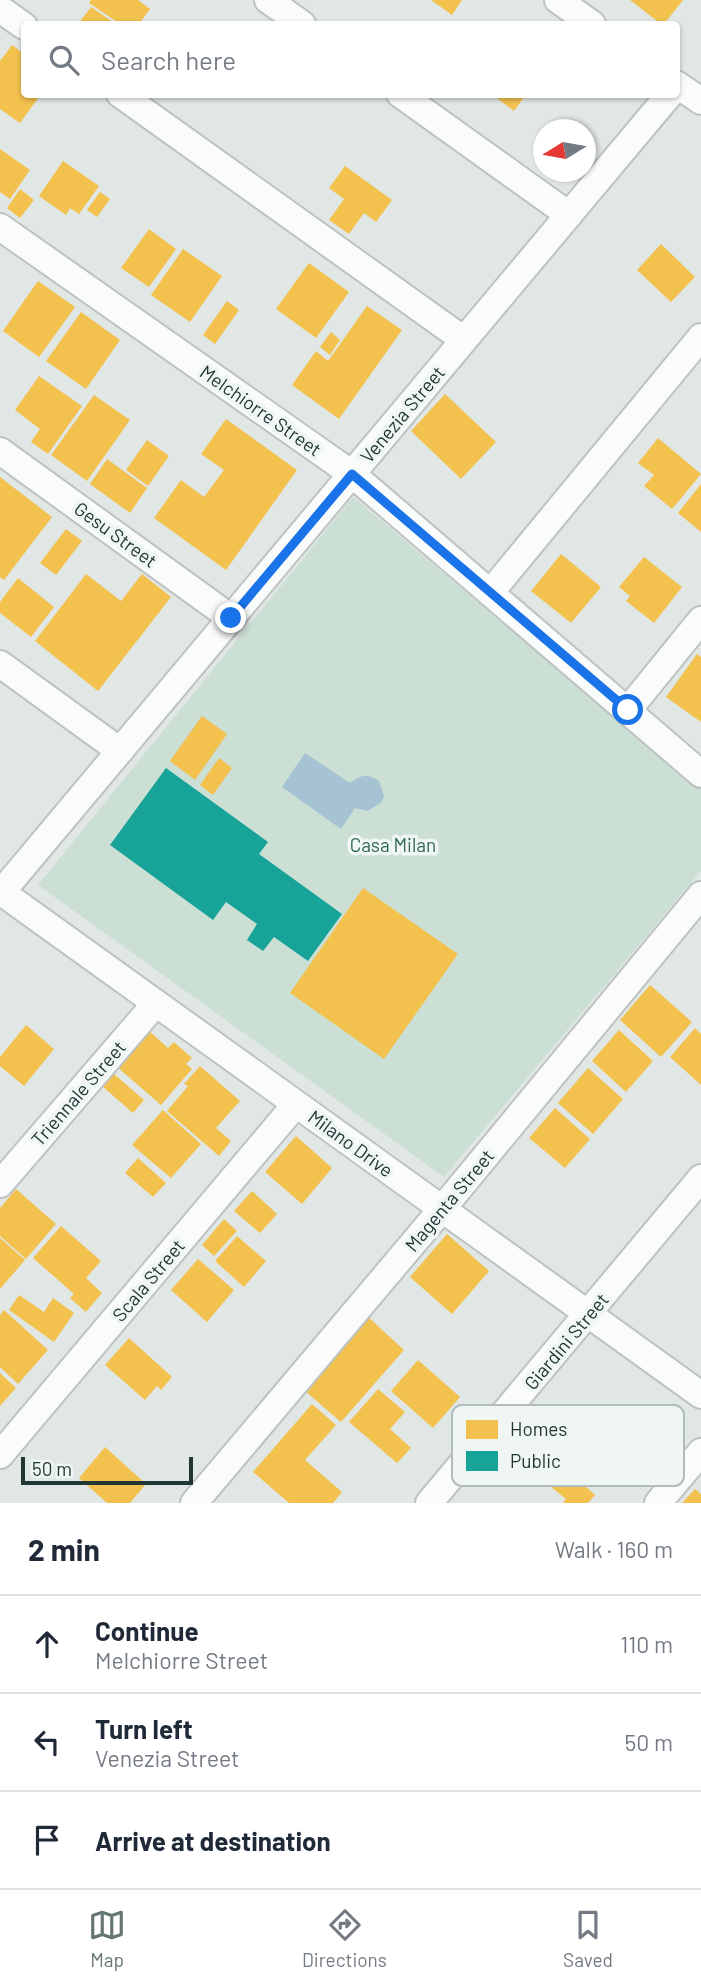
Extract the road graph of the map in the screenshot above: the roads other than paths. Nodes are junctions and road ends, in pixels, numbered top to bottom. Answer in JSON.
{"nodes":[{"id":1,"x":268,"y":0,"type":"edge"},
{"id":2,"x":558,"y":0,"type":"edge"},
{"id":3,"x":0,"y":9,"type":"edge"},
{"id":4,"x":298,"y":21,"type":"edge"},
{"id":5,"x":588,"y":21,"type":"edge"},
{"id":6,"x":21,"y":24,"type":"edge"},
{"id":7,"x":680,"y":90,"type":"edge"},
{"id":8,"x":126,"y":98,"type":"edge"},
{"id":9,"x":406,"y":98,"type":"edge"},
{"id":10,"x":666,"y":98,"type":"edge"},
{"id":11,"x":701,"y":101,"type":"edge"},
{"id":12,"x":569,"y":215,"type":"junction"},
{"id":13,"x":0,"y":227,"type":"edge"},
{"id":14,"x":701,"y":337,"type":"edge"},
{"id":15,"x":464,"y":340,"type":"junction"},
{"id":16,"x":0,"y":451,"type":"edge"},
{"id":17,"x":352,"y":474,"type":"junction"},
{"id":18,"x":490,"y":593,"type":"junction"},
{"id":19,"x":231,"y":618,"type":"junction"},
{"id":20,"x":701,"y":620,"type":"edge"},
{"id":21,"x":0,"y":664,"type":"edge"},
{"id":22,"x":628,"y":710,"type":"junction"},
{"id":23,"x":120,"y":751,"type":"junction"},
{"id":24,"x":701,"y":774,"type":"edge"},
{"id":25,"x":1,"y":893,"type":"edge"},
{"id":26,"x":701,"y":895,"type":"edge"},
{"id":27,"x":156,"y":1003,"type":"junction"},
{"id":28,"x":296,"y":1104,"type":"junction"},
{"id":29,"x":701,"y":1178,"type":"edge"},
{"id":30,"x":0,"y":1184,"type":"edge"},
{"id":31,"x":442,"y":1209,"type":"junction"},
{"id":32,"x":589,"y":1314,"type":"junction"},
{"id":33,"x":701,"y":1395,"type":"edge"},
{"id":34,"x":512,"y":1405,"type":"edge"},
{"id":35,"x":701,"y":1452,"type":"edge"},
{"id":36,"x":0,"y":1455,"type":"edge"},
{"id":37,"x":684,"y":1472,"type":"edge"},
{"id":38,"x":452,"y":1476,"type":"edge"},
{"id":39,"x":672,"y":1486,"type":"edge"},
{"id":40,"x":194,"y":1503,"type":"edge"},
{"id":41,"x":429,"y":1503,"type":"edge"},
{"id":42,"x":658,"y":1503,"type":"edge"}],
"edges":[{"from":1,"to":4,"type":"street"},
{"from":2,"to":5,"type":"street"},
{"from":3,"to":6,"type":"street"},
{"from":7,"to":11,"type":"street"},
{"from":8,"to":15,"type":"street"},
{"from":9,"to":12,"type":"street"},
{"from":10,"to":12,"type":"street","name":"Venezia Street"},
{"from":12,"to":15,"type":"street","name":"Venezia Street"},
{"from":13,"to":17,"type":"street","name":"Melchiorre Street"},
{"from":14,"to":18,"type":"street"},
{"from":15,"to":17,"type":"street","name":"Venezia Street"},
{"from":16,"to":19,"type":"street","name":"Gesu Street"},
{"from":17,"to":18,"type":"street","name":"Melchiorre Street"},
{"from":17,"to":19,"type":"street","name":"Venezia Street"},
{"from":18,"to":22,"type":"street","name":"Melchiorre Street"},
{"from":19,"to":23,"type":"street","name":"Venezia Street"},
{"from":20,"to":22,"type":"street"},
{"from":21,"to":23,"type":"street"},
{"from":22,"to":24,"type":"street","name":"Melchiorre Street"},
{"from":23,"to":25,"type":"street","name":"Venezia Street"},
{"from":25,"to":27,"type":"street","name":"Milano Drive"},
{"from":26,"to":31,"type":"street","name":"Magenta Street"},
{"from":27,"to":28,"type":"street","name":"Milano Drive"},
{"from":27,"to":30,"type":"street","name":"Triennale Street"},
{"from":28,"to":31,"type":"street","name":"Milano Drive"},
{"from":28,"to":36,"type":"street","name":"Scala Street"},
{"from":29,"to":32,"type":"street","name":"Giardini Street"},
{"from":31,"to":32,"type":"street","name":"Milano Drive"},
{"from":31,"to":40,"type":"street","name":"Magenta Street"},
{"from":32,"to":33,"type":"street","name":"Milano Drive"},
{"from":32,"to":34,"type":"street","name":"Giardini Street"},
{"from":35,"to":37,"type":"street"},
{"from":38,"to":41,"type":"street","name":"Giardini Street"},
{"from":39,"to":42,"type":"street"}]}
